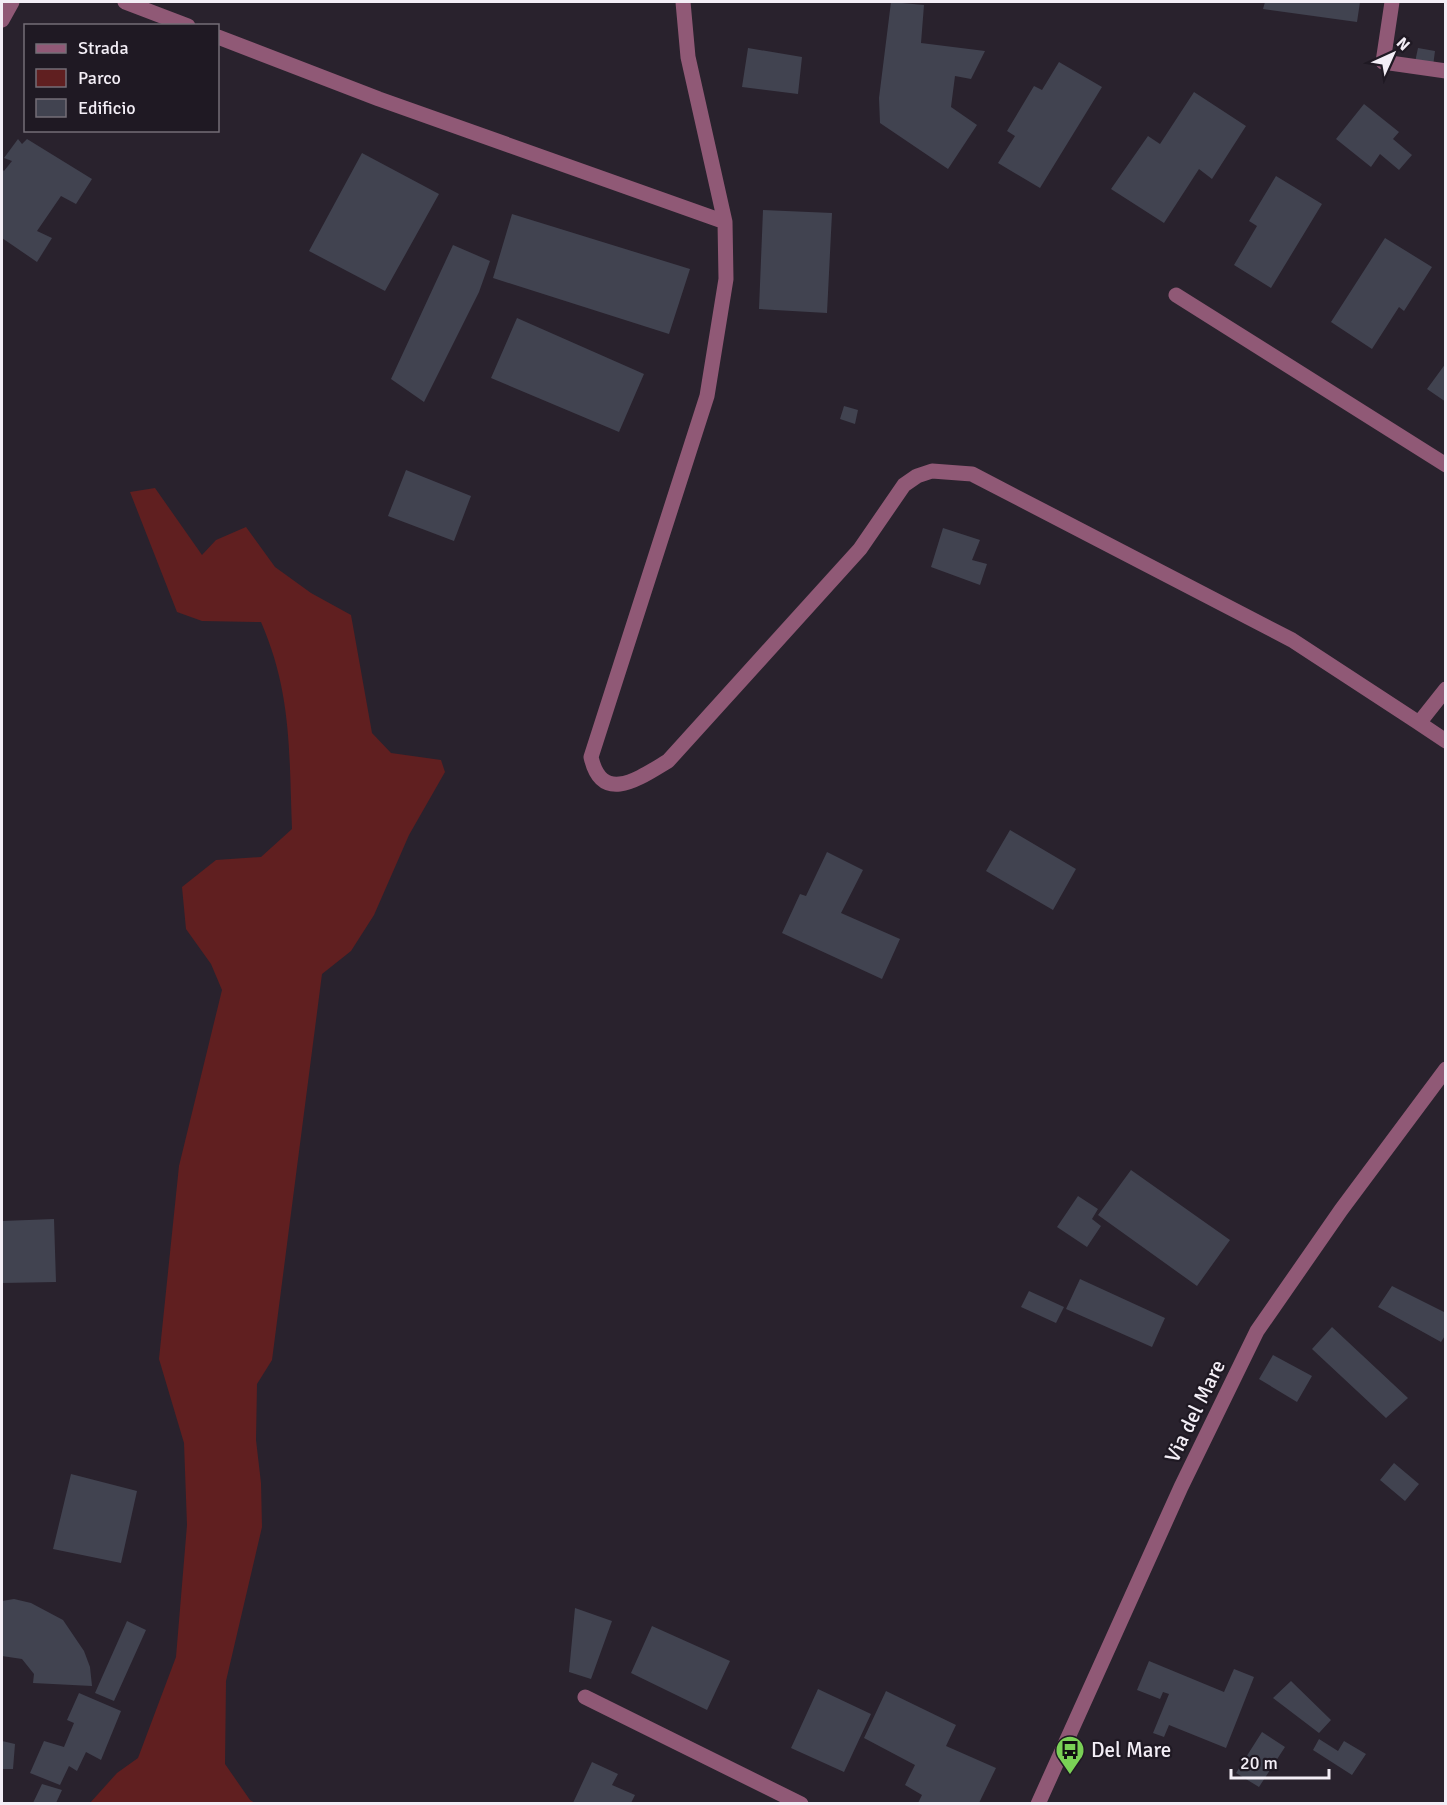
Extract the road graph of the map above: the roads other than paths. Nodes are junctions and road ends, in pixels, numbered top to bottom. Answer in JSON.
{"nodes":[{"id":1,"x":12,"y":2,"type":"edge"},
{"id":2,"x":125,"y":2,"type":"edge"},
{"id":3,"x":683,"y":2,"type":"edge"},
{"id":4,"x":1392,"y":2,"type":"edge"},
{"id":5,"x":2,"y":20,"type":"edge"},
{"id":6,"x":183,"y":24,"type":"edge"},
{"id":7,"x":219,"y":37,"type":"edge"},
{"id":8,"x":1446,"y":71,"type":"edge"},
{"id":9,"x":726,"y":222,"type":"junction"},
{"id":10,"x":1176,"y":295,"type":"dead end"},
{"id":11,"x":1446,"y":465,"type":"edge"},
{"id":12,"x":1446,"y":689,"type":"edge"},
{"id":13,"x":1419,"y":723,"type":"junction"},
{"id":14,"x":1446,"y":741,"type":"edge"},
{"id":15,"x":1446,"y":1069,"type":"edge"},
{"id":16,"x":585,"y":1697,"type":"dead end"},
{"id":17,"x":801,"y":1803,"type":"edge"},
{"id":18,"x":1038,"y":1803,"type":"edge"}],
"edges":[{"from":1,"to":5,"type":"street"},
{"from":2,"to":6,"type":"street"},
{"from":3,"to":9,"type":"street"},
{"from":4,"to":8,"type":"street"},
{"from":7,"to":9,"type":"street"},
{"from":9,"to":13,"type":"street"},
{"from":10,"to":11,"type":"street"},
{"from":12,"to":13,"type":"street"},
{"from":13,"to":14,"type":"street"},
{"from":15,"to":18,"type":"street","name":"Via del Mare"},
{"from":16,"to":17,"type":"street"}]}
